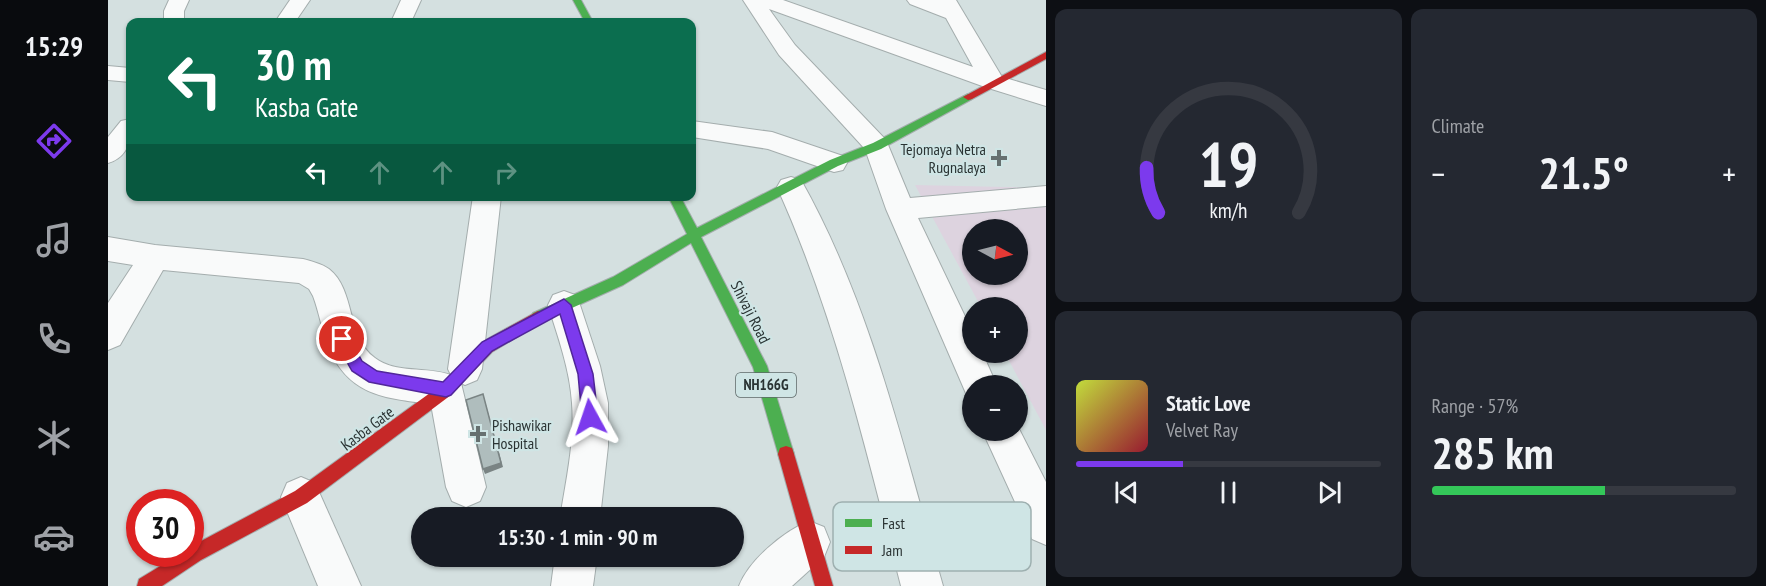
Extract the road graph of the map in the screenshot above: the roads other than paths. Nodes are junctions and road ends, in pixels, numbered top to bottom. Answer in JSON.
{"nodes":[{"id":1,"x":179,"y":0,"type":"edge"},
{"id":2,"x":300,"y":0,"type":"edge"},
{"id":3,"x":411,"y":0,"type":"edge"},
{"id":4,"x":576,"y":0,"type":"edge"},
{"id":5,"x":753,"y":0,"type":"edge"},
{"id":6,"x":764,"y":0,"type":"edge"},
{"id":7,"x":917,"y":0,"type":"edge"},
{"id":8,"x":950,"y":7,"type":"edge"},
{"id":9,"x":174,"y":18,"type":"edge"},
{"id":10,"x":288,"y":18,"type":"edge"},
{"id":11,"x":403,"y":18,"type":"edge"},
{"id":12,"x":587,"y":18,"type":"edge"},
{"id":13,"x":1046,"y":55,"type":"edge"},
{"id":14,"x":108,"y":73,"type":"edge"},
{"id":15,"x":126,"y":75,"type":"edge"},
{"id":16,"x":993,"y":82,"type":"junction"},
{"id":17,"x":1046,"y":98,"type":"edge"},
{"id":18,"x":696,"y":130,"type":"edge"},
{"id":19,"x":126,"y":132,"type":"edge"},
{"id":20,"x":877,"y":146,"type":"junction"},
{"id":21,"x":108,"y":154,"type":"edge"},
{"id":22,"x":834,"y":163,"type":"junction"},
{"id":23,"x":791,"y":187,"type":"junction"},
{"id":24,"x":1046,"y":196,"type":"edge"},
{"id":25,"x":487,"y":201,"type":"edge"},
{"id":26,"x":677,"y":201,"type":"edge"},
{"id":27,"x":900,"y":209,"type":"junction"},
{"id":28,"x":693,"y":236,"type":"junction"},
{"id":29,"x":108,"y":249,"type":"edge"},
{"id":30,"x":156,"y":257,"type":"junction"},
{"id":31,"x":564,"y":305,"type":"junction"},
{"id":32,"x":108,"y":335,"type":"edge"},
{"id":33,"x":975,"y":375,"type":"edge"},
{"id":34,"x":455,"y":379,"type":"junction"},
{"id":35,"x":1005,"y":441,"type":"edge"},
{"id":36,"x":466,"y":487,"type":"dead end"},
{"id":37,"x":301,"y":497,"type":"junction"},
{"id":38,"x":898,"y":502,"type":"edge"},
{"id":39,"x":581,"y":507,"type":"edge"},
{"id":40,"x":1046,"y":525,"type":"edge"},
{"id":41,"x":809,"y":542,"type":"junction"},
{"id":42,"x":575,"y":567,"type":"edge"},
{"id":43,"x":918,"y":571,"type":"edge"},
{"id":44,"x":146,"y":586,"type":"edge"},
{"id":45,"x":340,"y":586,"type":"edge"},
{"id":46,"x":572,"y":586,"type":"edge"},
{"id":47,"x":760,"y":586,"type":"edge"},
{"id":48,"x":824,"y":586,"type":"edge"},
{"id":49,"x":922,"y":586,"type":"edge"}],
"edges":[{"from":1,"to":9,"type":"street"},
{"from":2,"to":10,"type":"street"},
{"from":3,"to":11,"type":"street"},
{"from":4,"to":12,"type":"main road"},
{"from":5,"to":20,"type":"street"},
{"from":6,"to":16,"type":"street"},
{"from":7,"to":8,"type":"street"},
{"from":8,"to":16,"type":"street"},
{"from":13,"to":16,"type":"main road","name":"Kasba Gate"},
{"from":14,"to":15,"type":"street"},
{"from":16,"to":17,"type":"street"},
{"from":16,"to":20,"type":"main road","name":"Kasba Gate"},
{"from":18,"to":22,"type":"street"},
{"from":19,"to":21,"type":"street"},
{"from":20,"to":22,"type":"main road","name":"Kasba Gate"},
{"from":20,"to":27,"type":"street"},
{"from":22,"to":23,"type":"main road","name":"Kasba Gate"},
{"from":23,"to":28,"type":"main road","name":"Kasba Gate"},
{"from":23,"to":38,"type":"street"},
{"from":24,"to":27,"type":"street"},
{"from":25,"to":34,"type":"street"},
{"from":26,"to":28,"type":"main road","name":"Shivaji Road","number":"NH166G"},
{"from":27,"to":33,"type":"street"},
{"from":28,"to":31,"type":"main road","name":"Kasba Gate"},
{"from":28,"to":41,"type":"main road","name":"Shivaji Road","number":"NH166G"},
{"from":29,"to":30,"type":"street"},
{"from":30,"to":32,"type":"street"},
{"from":30,"to":34,"type":"street"},
{"from":31,"to":34,"type":"main road","name":"Kasba Gate"},
{"from":31,"to":39,"type":"street"},
{"from":34,"to":36,"type":"street"},
{"from":34,"to":37,"type":"main road","name":"Kasba Gate"},
{"from":35,"to":40,"type":"street"},
{"from":37,"to":44,"type":"main road","name":"Kasba Gate"},
{"from":37,"to":45,"type":"street"},
{"from":41,"to":47,"type":"street"},
{"from":41,"to":48,"type":"main road","name":"Shivaji Road","number":"NH166G"},
{"from":42,"to":46,"type":"street"},
{"from":43,"to":49,"type":"street"}]}
